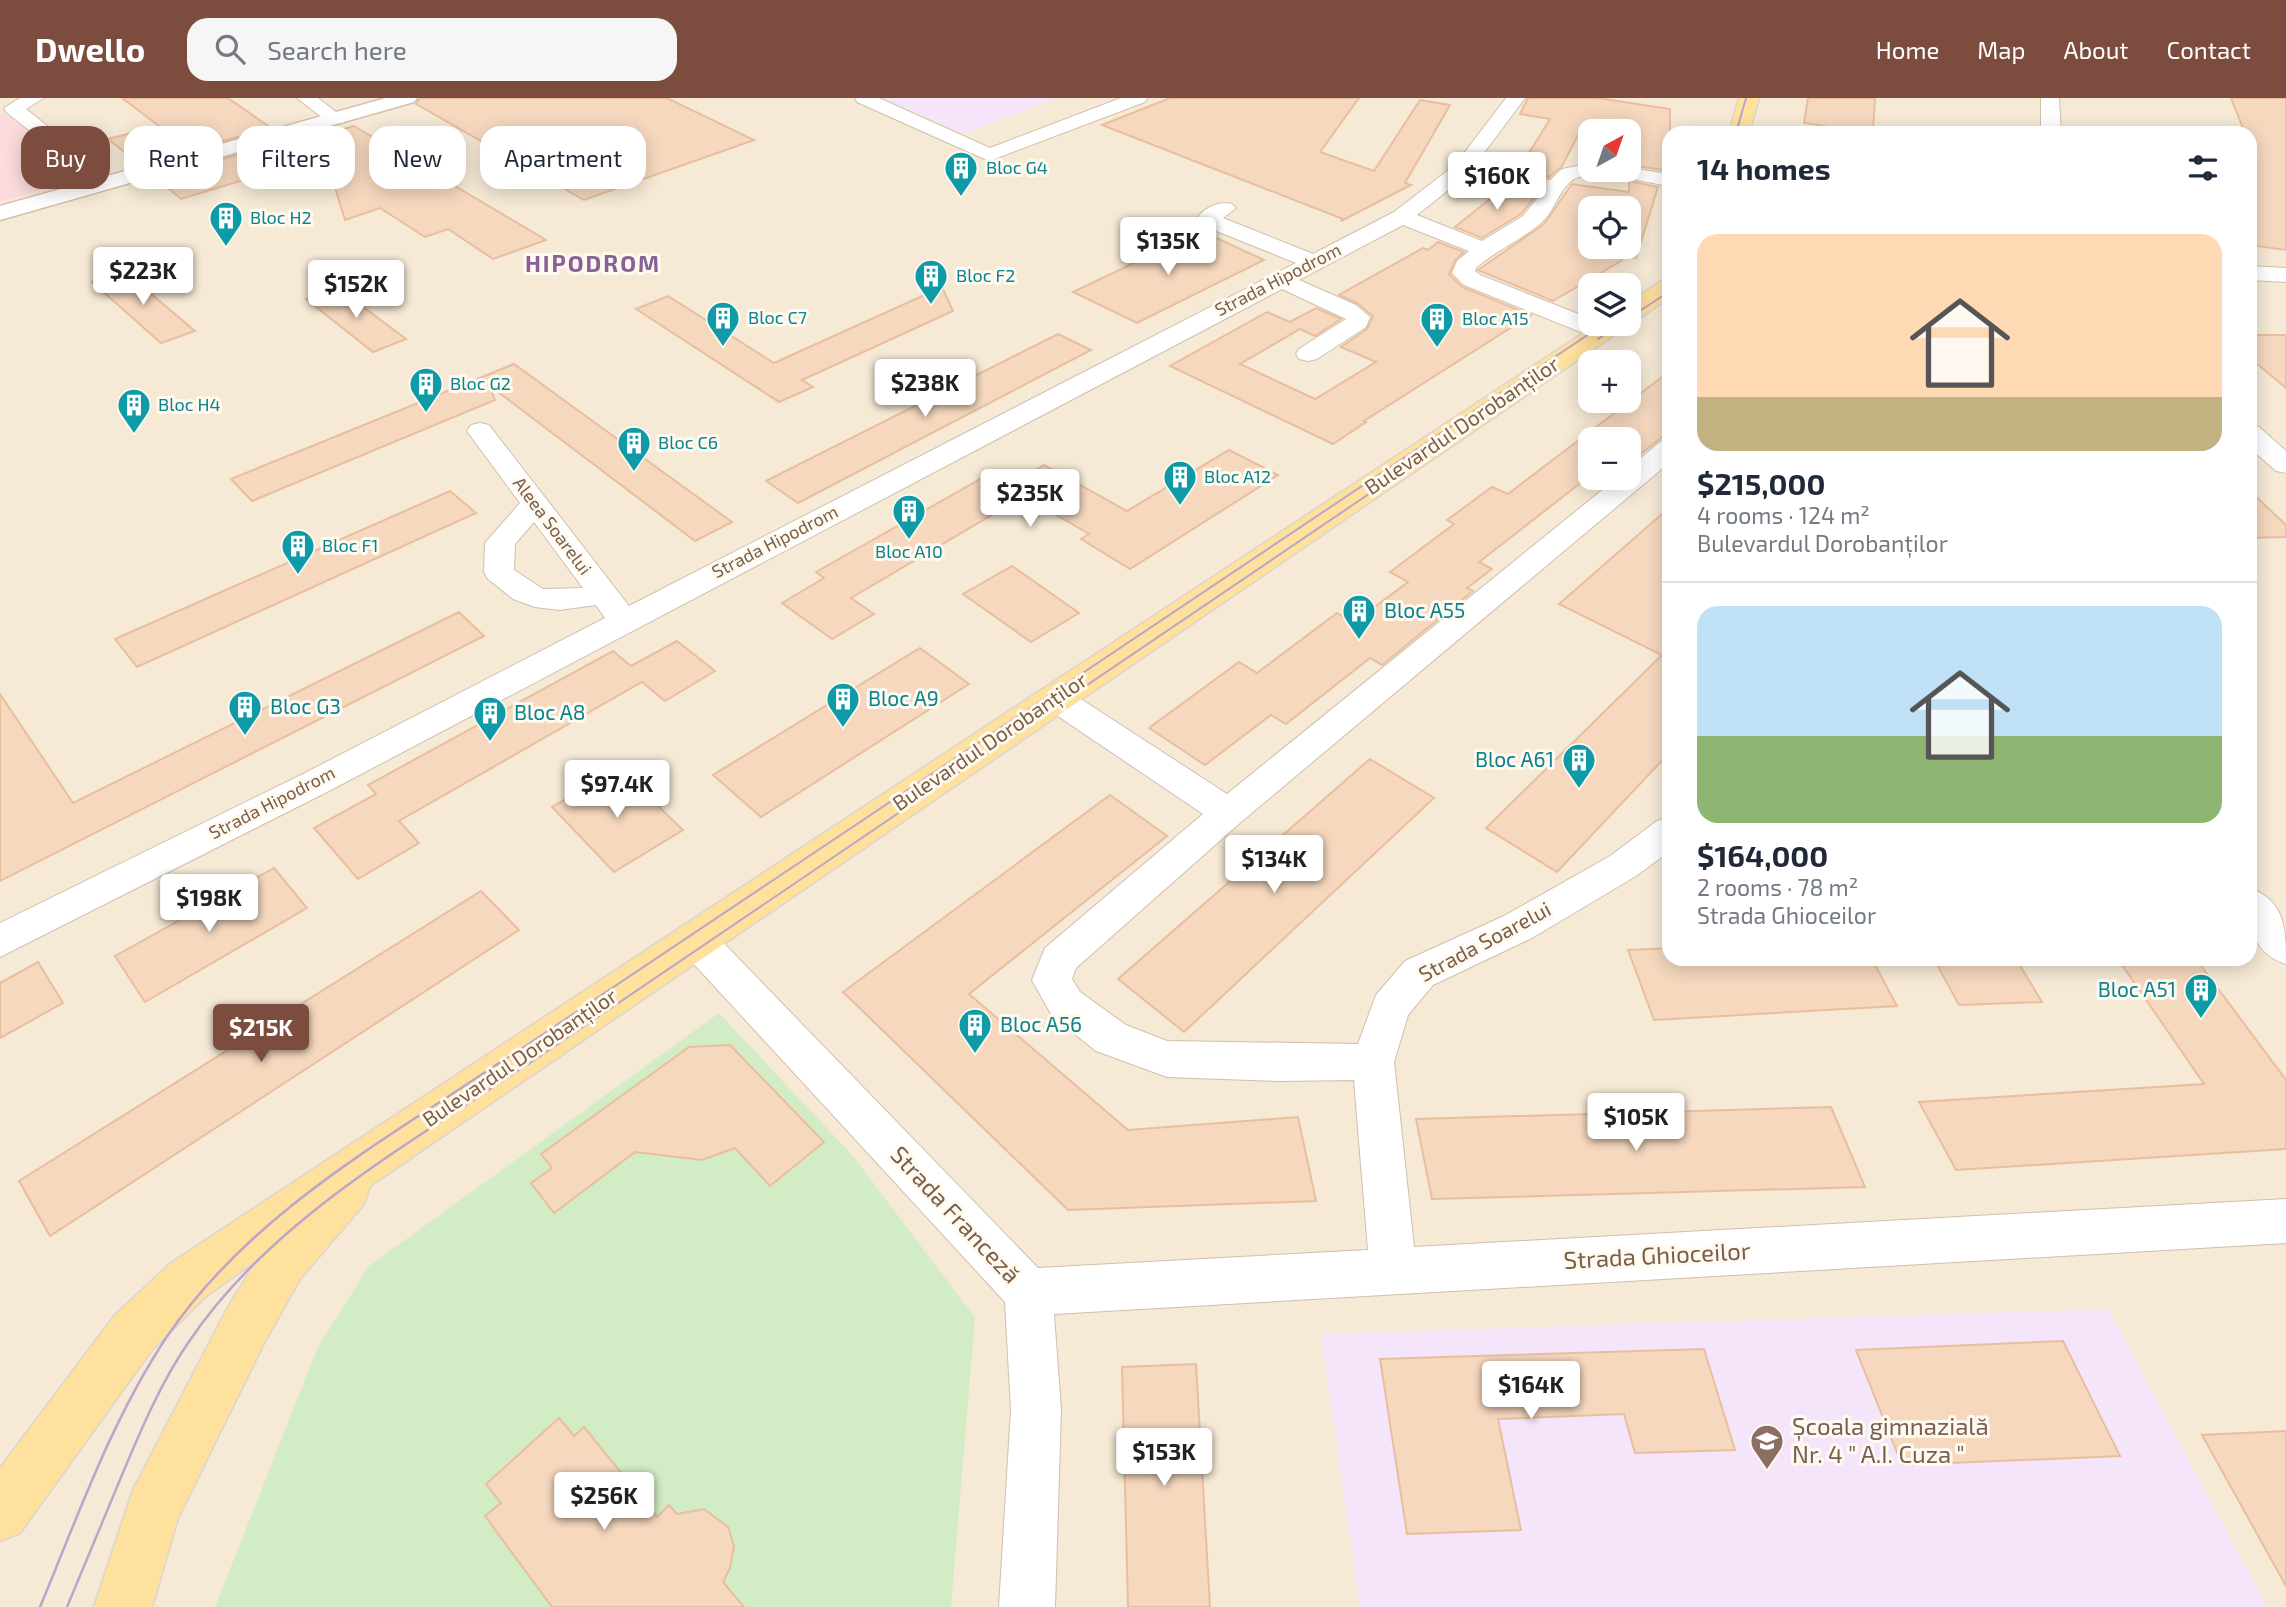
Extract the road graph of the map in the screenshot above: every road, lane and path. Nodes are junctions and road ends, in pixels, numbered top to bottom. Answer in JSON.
{"nodes":[{"id":1,"x":35,"y":98,"type":"edge"},
{"id":2,"x":306,"y":98,"type":"edge"},
{"id":3,"x":407,"y":98,"type":"edge"},
{"id":4,"x":864,"y":98,"type":"edge"},
{"id":5,"x":1138,"y":98,"type":"edge"},
{"id":6,"x":1516,"y":98,"type":"edge"},
{"id":7,"x":1749,"y":98,"type":"edge"},
{"id":8,"x":2050,"y":98,"type":"edge"},
{"id":9,"x":336,"y":119,"type":"junction"},
{"id":10,"x":36,"y":126,"type":"edge"},
{"id":11,"x":1741,"y":126,"type":"edge"},
{"id":12,"x":2051,"y":126,"type":"edge"},
{"id":13,"x":1462,"y":169,"type":"junction"},
{"id":14,"x":1578,"y":169,"type":"edge"},
{"id":15,"x":1642,"y":176,"type":"edge"},
{"id":16,"x":1662,"y":179,"type":"edge"},
{"id":17,"x":110,"y":181,"type":"edge"},
{"id":18,"x":1556,"y":187,"type":"junction"},
{"id":19,"x":81,"y":189,"type":"edge"},
{"id":20,"x":1225,"y":208,"type":"dead end"},
{"id":21,"x":0,"y":212,"type":"edge"},
{"id":22,"x":1402,"y":217,"type":"junction"},
{"id":23,"x":1484,"y":249,"type":"junction"},
{"id":24,"x":1312,"y":262,"type":"junction"},
{"id":25,"x":2257,"y":273,"type":"edge"},
{"id":26,"x":2286,"y":275,"type":"edge"},
{"id":27,"x":1279,"y":279,"type":"junction"},
{"id":28,"x":1662,"y":291,"type":"edge"},
{"id":29,"x":1641,"y":306,"type":"edge"},
{"id":30,"x":1578,"y":312,"type":"edge"},
{"id":31,"x":1596,"y":336,"type":"edge"},
{"id":32,"x":1308,"y":354,"type":"dead end"},
{"id":33,"x":481,"y":431,"type":"dead end"},
{"id":34,"x":2257,"y":439,"type":"edge"},
{"id":35,"x":1662,"y":455,"type":"edge"},
{"id":36,"x":2286,"y":466,"type":"edge"},
{"id":37,"x":535,"y":503,"type":"junction"},
{"id":38,"x":603,"y":594,"type":"junction"},
{"id":39,"x":623,"y":621,"type":"junction"},
{"id":40,"x":1055,"y":698,"type":"junction"},
{"id":41,"x":1228,"y":813,"type":"junction"},
{"id":42,"x":1662,"y":837,"type":"edge"},
{"id":43,"x":2257,"y":913,"type":"edge"},
{"id":44,"x":695,"y":940,"type":"junction"},
{"id":45,"x":0,"y":941,"type":"edge"},
{"id":46,"x":2286,"y":948,"type":"edge"},
{"id":47,"x":1373,"y":1062,"type":"junction"},
{"id":48,"x":368,"y":1161,"type":"junction"},
{"id":49,"x":2286,"y":1221,"type":"edge"},
{"id":50,"x":1393,"y":1271,"type":"junction"},
{"id":51,"x":1028,"y":1292,"type":"junction"},
{"id":52,"x":0,"y":1513,"type":"edge"},
{"id":53,"x":123,"y":1607,"type":"edge"},
{"id":54,"x":1027,"y":1607,"type":"edge"}],
"edges":[{"from":1,"to":10,"type":"street"},
{"from":2,"to":9,"type":"street"},
{"from":3,"to":9,"type":"street"},
{"from":4,"to":5,"type":"street"},
{"from":6,"to":13,"type":"street","name":"Strada Hipodrom"},
{"from":7,"to":11,"type":"main road"},
{"from":8,"to":12,"type":"street"},
{"from":9,"to":17,"type":"street"},
{"from":13,"to":18,"type":"street"},
{"from":13,"to":22,"type":"street","name":"Strada Hipodrom"},
{"from":14,"to":18,"type":"street"},
{"from":15,"to":16,"type":"street"},
{"from":18,"to":23,"type":"street"},
{"from":19,"to":21,"type":"street"},
{"from":20,"to":24,"type":"street"},
{"from":22,"to":23,"type":"street"},
{"from":22,"to":24,"type":"street","name":"Strada Hipodrom"},
{"from":23,"to":30,"type":"street"},
{"from":24,"to":27,"type":"street","name":"Strada Hipodrom"},
{"from":25,"to":26,"type":"street"},
{"from":27,"to":32,"type":"street"},
{"from":27,"to":39,"type":"street","name":"Strada Hipodrom"},
{"from":28,"to":29,"type":"main road","name":"Bulevardul Dorobanților"},
{"from":31,"to":40,"type":"main road","name":"Bulevardul Dorobanților"},
{"from":33,"to":37,"type":"street","name":"Aleea Soarelui"},
{"from":34,"to":36,"type":"street"},
{"from":35,"to":41,"type":"street"},
{"from":37,"to":38,"type":"street","name":"Aleea Soarelui"},
{"from":37,"to":38,"type":"street"},
{"from":38,"to":39,"type":"street","name":"Aleea Soarelui"},
{"from":39,"to":45,"type":"street","name":"Strada Hipodrom"},
{"from":40,"to":41,"type":"street"},
{"from":40,"to":44,"type":"main road","name":"Bulevardul Dorobanților"},
{"from":41,"to":47,"type":"street"},
{"from":42,"to":47,"type":"street","name":"Strada Soarelui"},
{"from":43,"to":46,"type":"street"},
{"from":44,"to":48,"type":"main road","name":"Bulevardul Dorobanților"},
{"from":44,"to":51,"type":"street","name":"Strada Franceză"},
{"from":47,"to":50,"type":"street","name":"Strada Soarelui"},
{"from":48,"to":52,"type":"main road","name":"Bulevardul Dorobanților"},
{"from":48,"to":53,"type":"main road","name":"Bulevardul Dorobanților"},
{"from":49,"to":50,"type":"street","name":"Strada Ghioceilor"},
{"from":50,"to":51,"type":"street","name":"Strada Ghioceilor"},
{"from":51,"to":54,"type":"street","name":"Strada Franceză"}]}
